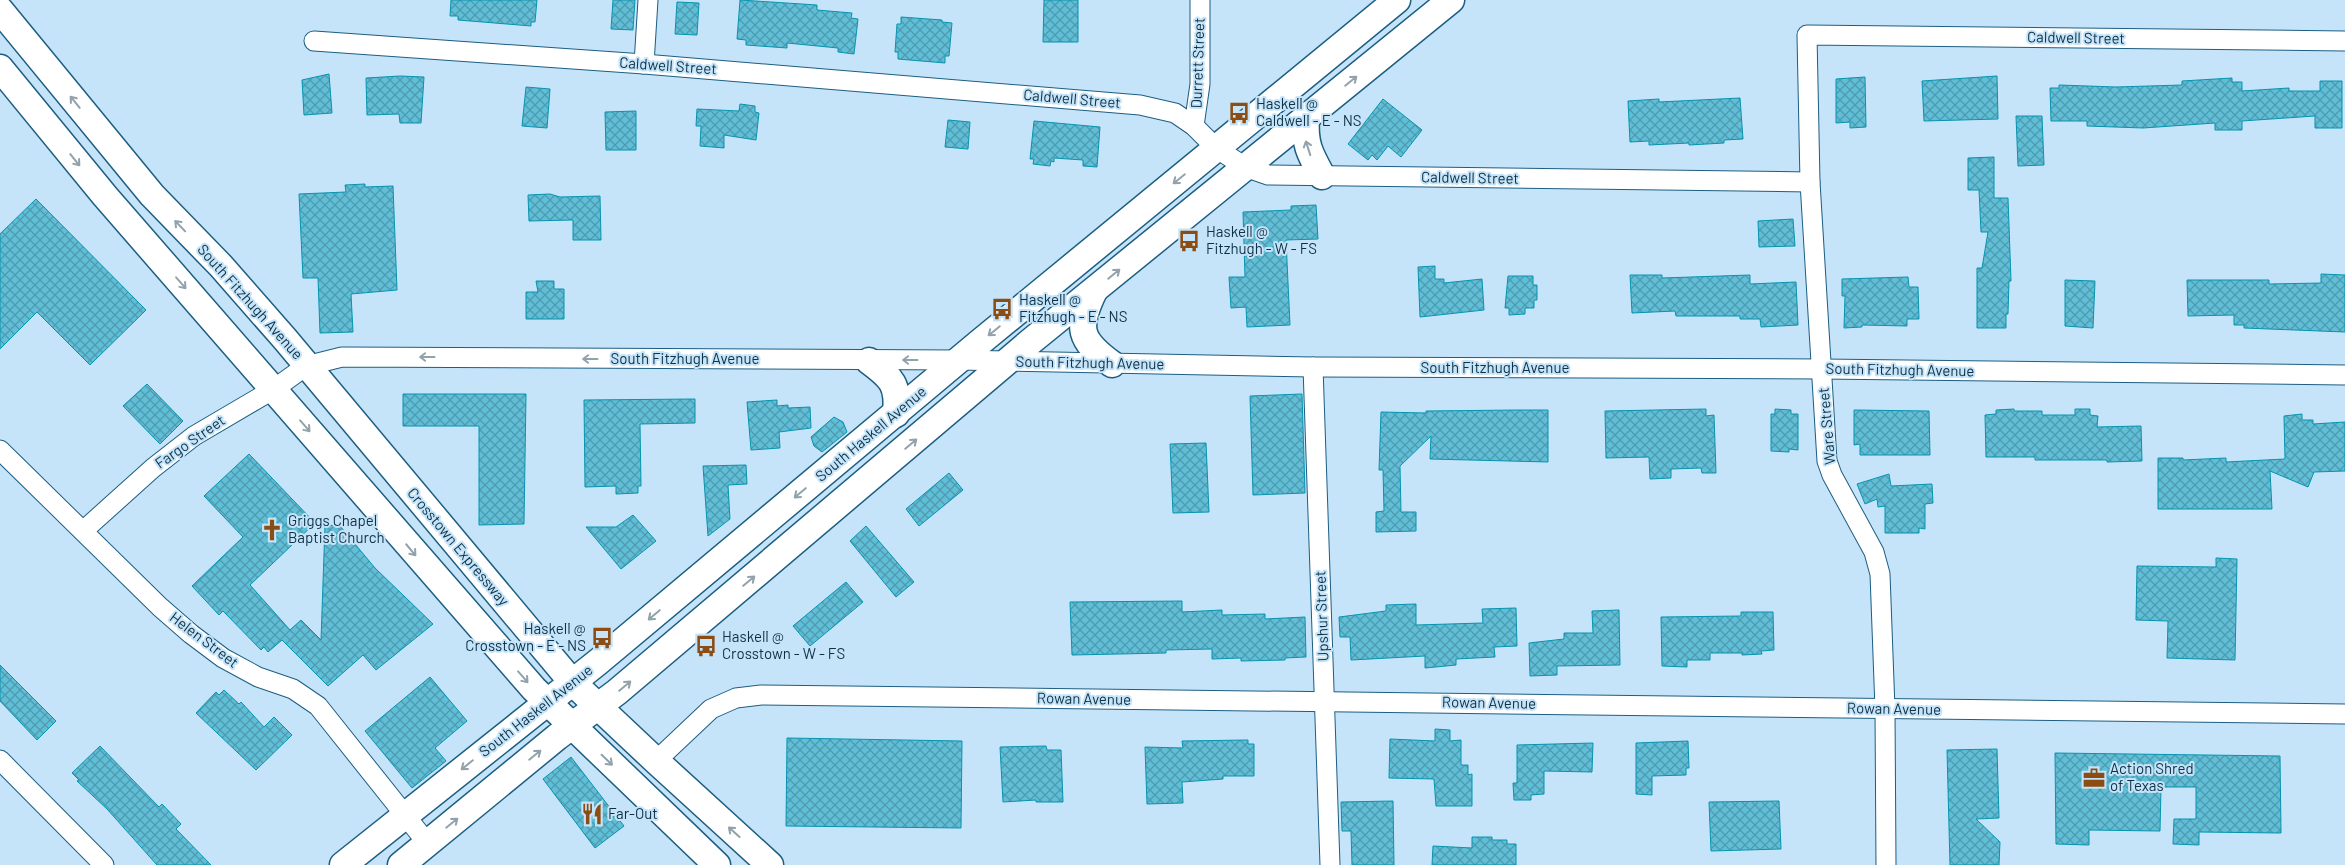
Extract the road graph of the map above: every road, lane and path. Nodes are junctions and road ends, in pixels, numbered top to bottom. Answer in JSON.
{"nodes":[{"id":1,"x":648,"y":0,"type":"edge"},
{"id":2,"x":1200,"y":0,"type":"edge"},
{"id":3,"x":1397,"y":0,"type":"edge"},
{"id":4,"x":1451,"y":0,"type":"edge"},
{"id":5,"x":1,"y":11,"type":"edge"},
{"id":6,"x":1807,"y":35,"type":"joint"},
{"id":7,"x":314,"y":41,"type":"dead end"},
{"id":8,"x":2345,"y":42,"type":"edge"},
{"id":9,"x":644,"y":64,"type":"junction"},
{"id":10,"x":0,"y":68,"type":"edge"},
{"id":11,"x":1306,"y":118,"type":"junction"},
{"id":12,"x":1194,"y":126,"type":"junction"},
{"id":13,"x":1216,"y":148,"type":"junction"},
{"id":14,"x":1245,"y":167,"type":"junction"},
{"id":15,"x":1322,"y":176,"type":"junction"},
{"id":16,"x":1810,"y":182,"type":"junction"},
{"id":17,"x":1094,"y":291,"type":"junction"},
{"id":18,"x":869,"y":360,"type":"junction"},
{"id":19,"x":958,"y":360,"type":"junction"},
{"id":20,"x":1009,"y":361,"type":"junction"},
{"id":21,"x":1112,"y":364,"type":"junction"},
{"id":22,"x":306,"y":366,"type":"junction"},
{"id":23,"x":1313,"y":367,"type":"junction"},
{"id":24,"x":1822,"y":369,"type":"junction"},
{"id":25,"x":2345,"y":375,"type":"edge"},
{"id":26,"x":274,"y":389,"type":"junction"},
{"id":27,"x":896,"y":414,"type":"junction"},
{"id":28,"x":0,"y":450,"type":"edge"},
{"id":29,"x":83,"y":531,"type":"junction"},
{"id":30,"x":572,"y":682,"type":"junction"},
{"id":31,"x":1325,"y":701,"type":"junction"},
{"id":32,"x":546,"y":702,"type":"junction"},
{"id":33,"x":597,"y":707,"type":"junction"},
{"id":34,"x":1885,"y":709,"type":"junction"},
{"id":35,"x":2345,"y":714,"type":"edge"},
{"id":36,"x":572,"y":726,"type":"junction"},
{"id":37,"x":0,"y":760,"type":"edge"},
{"id":38,"x":656,"y":761,"type":"junction"},
{"id":39,"x":405,"y":815,"type":"junction"},
{"id":40,"x":428,"y":844,"type":"junction"},
{"id":41,"x":104,"y":865,"type":"edge"},
{"id":42,"x":343,"y":865,"type":"edge"},
{"id":43,"x":401,"y":865,"type":"edge"},
{"id":44,"x":717,"y":865,"type":"edge"},
{"id":45,"x":770,"y":865,"type":"edge"},
{"id":46,"x":1330,"y":865,"type":"edge"},
{"id":47,"x":1886,"y":865,"type":"edge"}],
"edges":[{"from":1,"to":9,"type":"street"},
{"from":2,"to":12,"type":"street","name":"Durrett Street"},
{"from":3,"to":13,"type":"main road","name":"South Haskell Avenue"},
{"from":11,"to":4,"type":"main road","one_way":true},
{"from":22,"to":5,"type":"main road","name":"South Fitzhugh Avenue","one_way":true},
{"from":6,"to":8,"type":"street","name":"Caldwell Street"},
{"from":6,"to":16,"type":"street","name":"Ware Street"},
{"from":7,"to":9,"type":"street","name":"Caldwell Street"},
{"from":9,"to":12,"type":"street","name":"Caldwell Street"},
{"from":10,"to":26,"type":"main road","one_way":true},
{"from":11,"to":14,"type":"main road"},
{"from":15,"to":11,"type":"main road","one_way":true},
{"from":12,"to":13,"type":"street","name":"Caldwell Street"},
{"from":13,"to":14,"type":"street","name":"Caldwell Street"},
{"from":13,"to":19,"type":"main road","name":"South Haskell Avenue","one_way":true},
{"from":14,"to":15,"type":"street","name":"Caldwell Street"},
{"from":17,"to":14,"type":"main road","one_way":true},
{"from":15,"to":16,"type":"street","name":"Caldwell Street"},
{"from":16,"to":24,"type":"street","name":"Ware Street"},
{"from":17,"to":20,"type":"main road"},
{"from":17,"to":21,"type":"main road"},
{"from":19,"to":18,"type":"street","name":"South Fitzhugh Avenue","one_way":true},
{"from":18,"to":22,"type":"street","name":"South Fitzhugh Avenue","one_way":true},
{"from":18,"to":27,"type":"main road"},
{"from":19,"to":20,"type":"street","name":"South Fitzhugh Avenue"},
{"from":19,"to":27,"type":"main road","name":"South Haskell Avenue"},
{"from":20,"to":21,"type":"street","name":"South Fitzhugh Avenue"},
{"from":33,"to":20,"type":"main road","one_way":true},
{"from":21,"to":23,"type":"street","name":"South Fitzhugh Avenue"},
{"from":22,"to":26,"type":"street","name":"Fargo Street"},
{"from":22,"to":30,"type":"main road","name":"Crosstown Expressway"},
{"from":23,"to":24,"type":"street","name":"South Fitzhugh Avenue"},
{"from":23,"to":31,"type":"street","name":"Upshur Street"},
{"from":24,"to":25,"type":"street","name":"South Fitzhugh Avenue"},
{"from":24,"to":34,"type":"street","name":"Ware Street"},
{"from":26,"to":29,"type":"street","name":"Fargo Street"},
{"from":26,"to":32,"type":"main road","one_way":true},
{"from":27,"to":30,"type":"main road","name":"South Haskell Avenue","one_way":true},
{"from":28,"to":29,"type":"street","name":"Helen Street"},
{"from":29,"to":39,"type":"street","name":"Helen Street"},
{"from":30,"to":32,"type":"main road","name":"South Haskell Avenue"},
{"from":30,"to":33,"type":"main road","name":"Crosstown Expressway"},
{"from":31,"to":34,"type":"street","name":"Rowan Avenue"},
{"from":31,"to":38,"type":"street","name":"Rowan Avenue"},
{"from":31,"to":46,"type":"street","name":"Upshur Street"},
{"from":32,"to":36,"type":"main road"},
{"from":32,"to":39,"type":"main road","name":"South Haskell Avenue","one_way":true},
{"from":33,"to":36,"type":"main road"},
{"from":33,"to":38,"type":"main road","name":"Crosstown Expressway"},
{"from":34,"to":35,"type":"street","name":"Rowan Avenue"},
{"from":34,"to":47,"type":"street","name":"Ware Street"},
{"from":40,"to":36,"type":"main road","one_way":true},
{"from":36,"to":44,"type":"main road","one_way":true},
{"from":37,"to":41,"type":"street"},
{"from":45,"to":38,"type":"main road","name":"Crosstown Expressway","one_way":true},
{"from":39,"to":40,"type":"street","name":"Helen Street"},
{"from":39,"to":42,"type":"main road","name":"South Haskell Avenue"},
{"from":40,"to":43,"type":"main road"}]}
